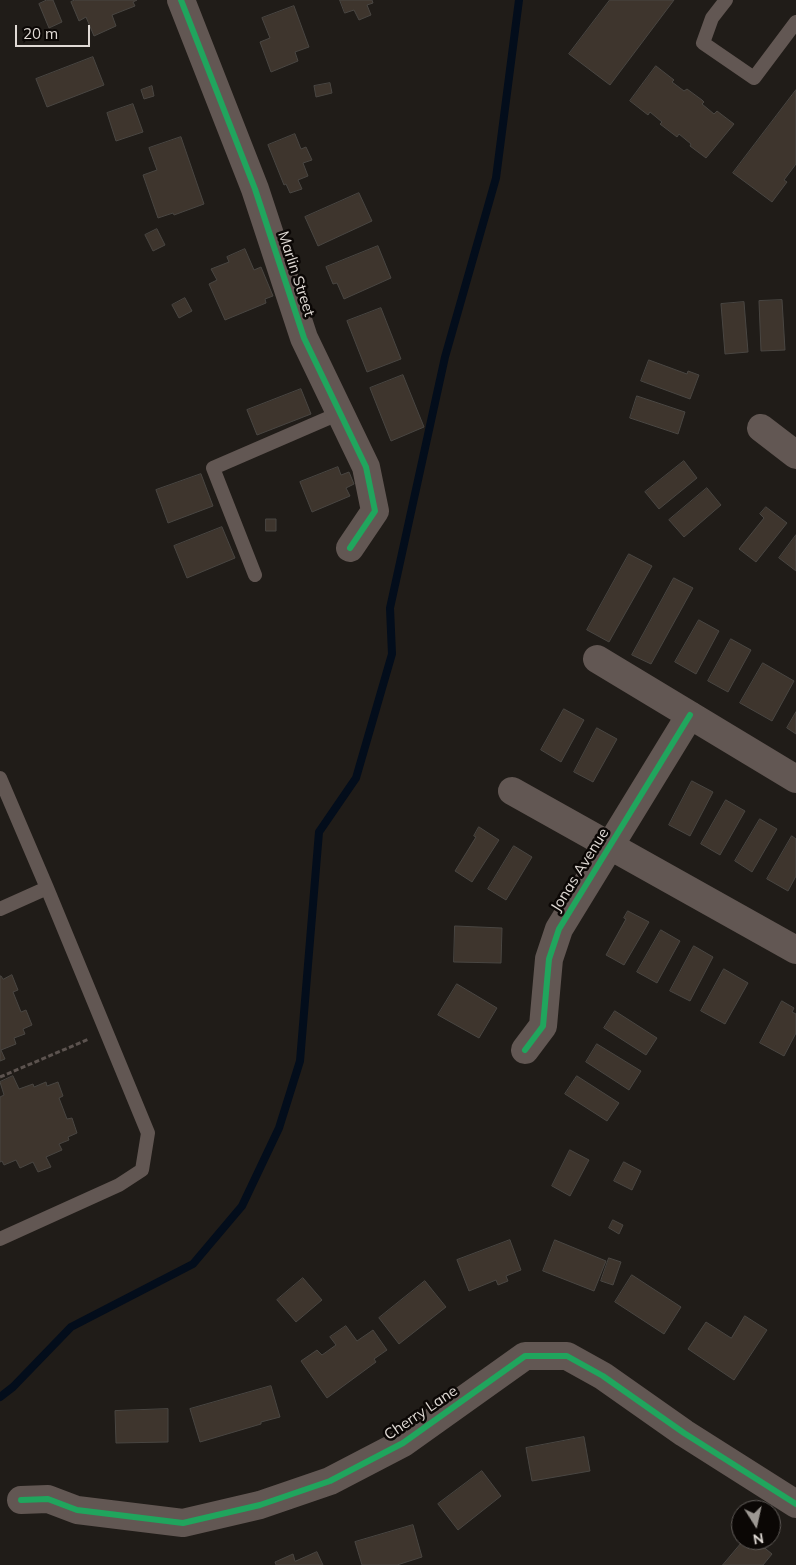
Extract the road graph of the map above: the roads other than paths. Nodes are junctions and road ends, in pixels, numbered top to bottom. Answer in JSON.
{"nodes":[{"id":1,"x":181,"y":0,"type":"edge"},
{"id":2,"x":726,"y":0,"type":"edge"},
{"id":3,"x":796,"y":22,"type":"edge"},
{"id":4,"x":340,"y":413,"type":"junction"},
{"id":5,"x":761,"y":428,"type":"dead end"},
{"id":6,"x":796,"y":455,"type":"edge"},
{"id":7,"x":350,"y":548,"type":"dead end"},
{"id":8,"x":255,"y":575,"type":"dead end"},
{"id":9,"x":597,"y":659,"type":"dead end"},
{"id":10,"x":690,"y":715,"type":"junction"},
{"id":11,"x":0,"y":778,"type":"edge"},
{"id":12,"x":796,"y":779,"type":"edge"},
{"id":13,"x":512,"y":791,"type":"dead end"},
{"id":14,"x":609,"y":846,"type":"junction"},
{"id":15,"x":47,"y":888,"type":"junction"},
{"id":16,"x":0,"y":909,"type":"edge"},
{"id":17,"x":796,"y":950,"type":"edge"},
{"id":18,"x":525,"y":1050,"type":"dead end"},
{"id":19,"x":0,"y":1239,"type":"edge"},
{"id":20,"x":21,"y":1500,"type":"dead end"},
{"id":21,"x":796,"y":1504,"type":"edge"}],
"edges":[{"from":1,"to":4,"type":"street","name":"Marlin Street"},
{"from":2,"to":3,"type":"lane"},
{"from":4,"to":7,"type":"street","name":"Marlin Street"},
{"from":4,"to":8,"type":"lane"},
{"from":5,"to":6,"type":"street"},
{"from":9,"to":10,"type":"street"},
{"from":10,"to":12,"type":"street"},
{"from":10,"to":14,"type":"street","name":"Jonas Avenue"},
{"from":11,"to":15,"type":"lane"},
{"from":13,"to":14,"type":"street","name":"Jonas Avenue"},
{"from":14,"to":17,"type":"street","name":"Jonas Avenue"},
{"from":14,"to":18,"type":"street","name":"Jonas Avenue"},
{"from":15,"to":16,"type":"lane"},
{"from":15,"to":19,"type":"lane"},
{"from":20,"to":21,"type":"street","name":"Cherry Lane"}]}
